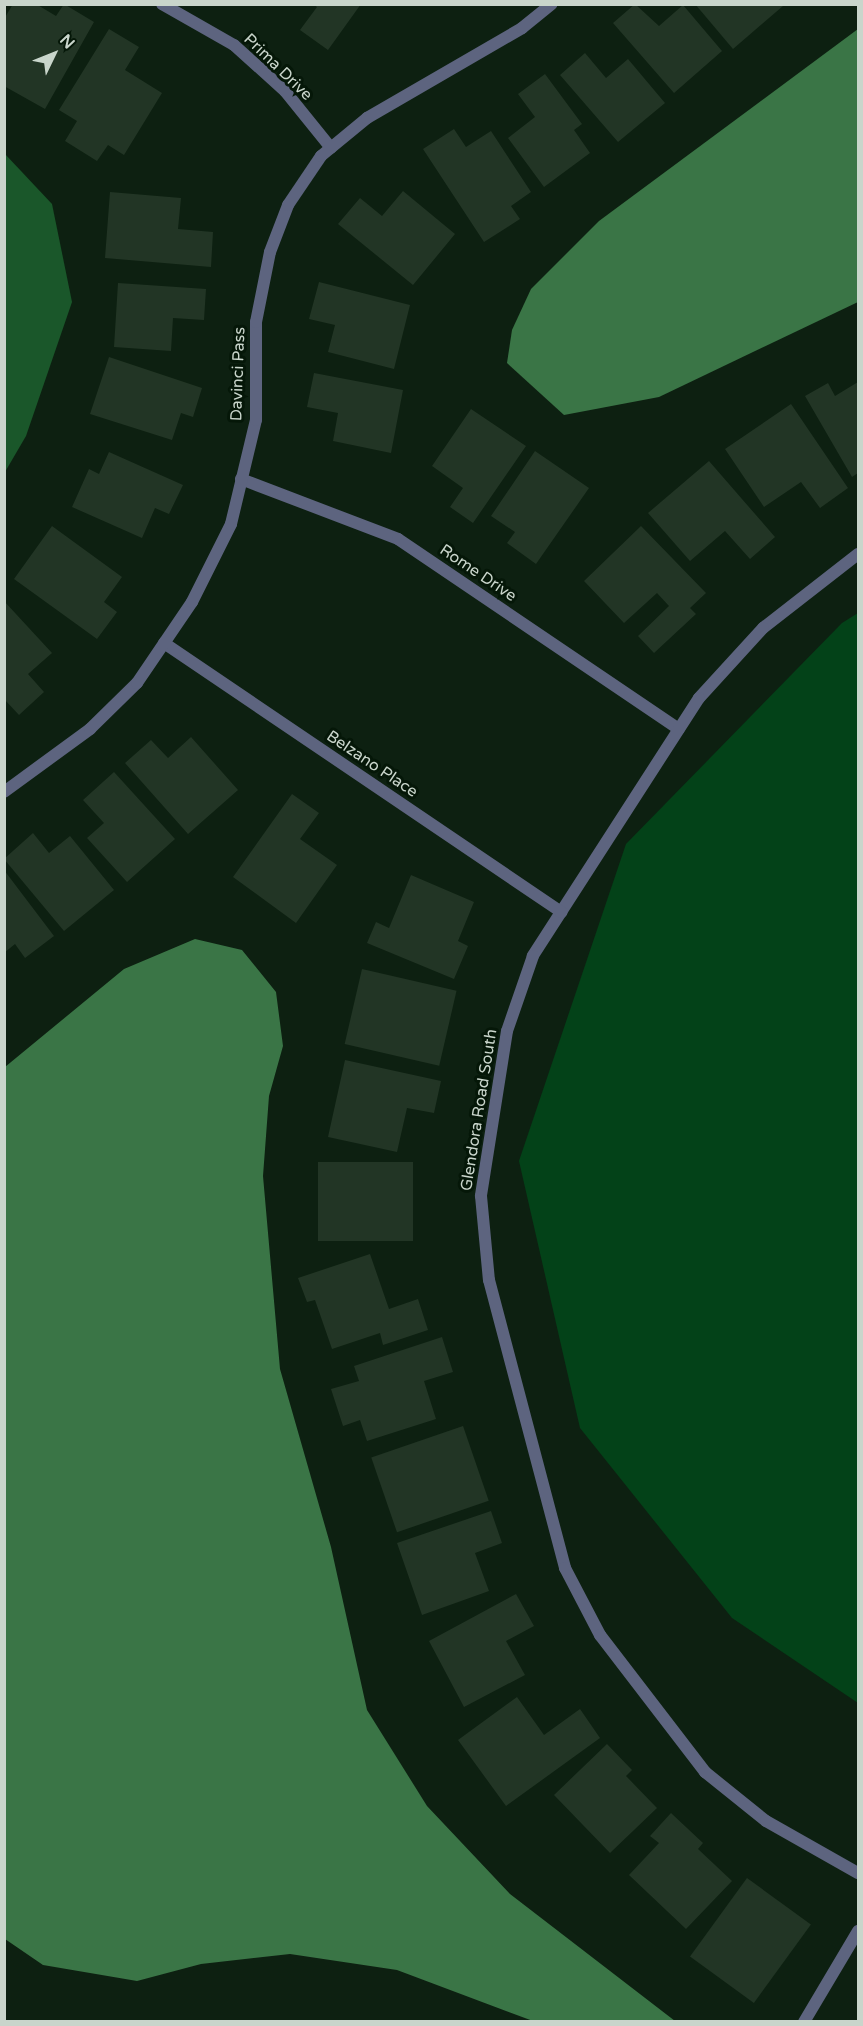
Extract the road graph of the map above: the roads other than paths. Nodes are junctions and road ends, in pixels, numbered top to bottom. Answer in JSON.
{"nodes":[{"id":1,"x":162,"y":4,"type":"edge"},
{"id":2,"x":552,"y":4,"type":"edge"},
{"id":3,"x":331,"y":148,"type":"junction"},
{"id":4,"x":242,"y":479,"type":"junction"},
{"id":5,"x":858,"y":554,"type":"edge"},
{"id":6,"x":164,"y":643,"type":"junction"},
{"id":7,"x":679,"y":729,"type":"junction"},
{"id":8,"x":4,"y":792,"type":"edge"},
{"id":9,"x":562,"y":912,"type":"junction"},
{"id":10,"x":858,"y":1874,"type":"edge"},
{"id":11,"x":858,"y":1931,"type":"edge"},
{"id":12,"x":804,"y":2022,"type":"edge"}],
"edges":[{"from":1,"to":3,"type":"street","name":"Prima Drive"},
{"from":2,"to":3,"type":"street","name":"Davinci Pass"},
{"from":3,"to":4,"type":"street","name":"Davinci Pass"},
{"from":4,"to":6,"type":"street","name":"Davinci Pass"},
{"from":4,"to":7,"type":"street","name":"Rome Drive"},
{"from":5,"to":7,"type":"street","name":"Glendora Road South"},
{"from":6,"to":8,"type":"street","name":"Davinci Pass"},
{"from":6,"to":9,"type":"street","name":"Belzano Place"},
{"from":7,"to":9,"type":"street","name":"Glendora Road South"},
{"from":9,"to":10,"type":"street","name":"Glendora Road South"},
{"from":11,"to":12,"type":"street"}]}
